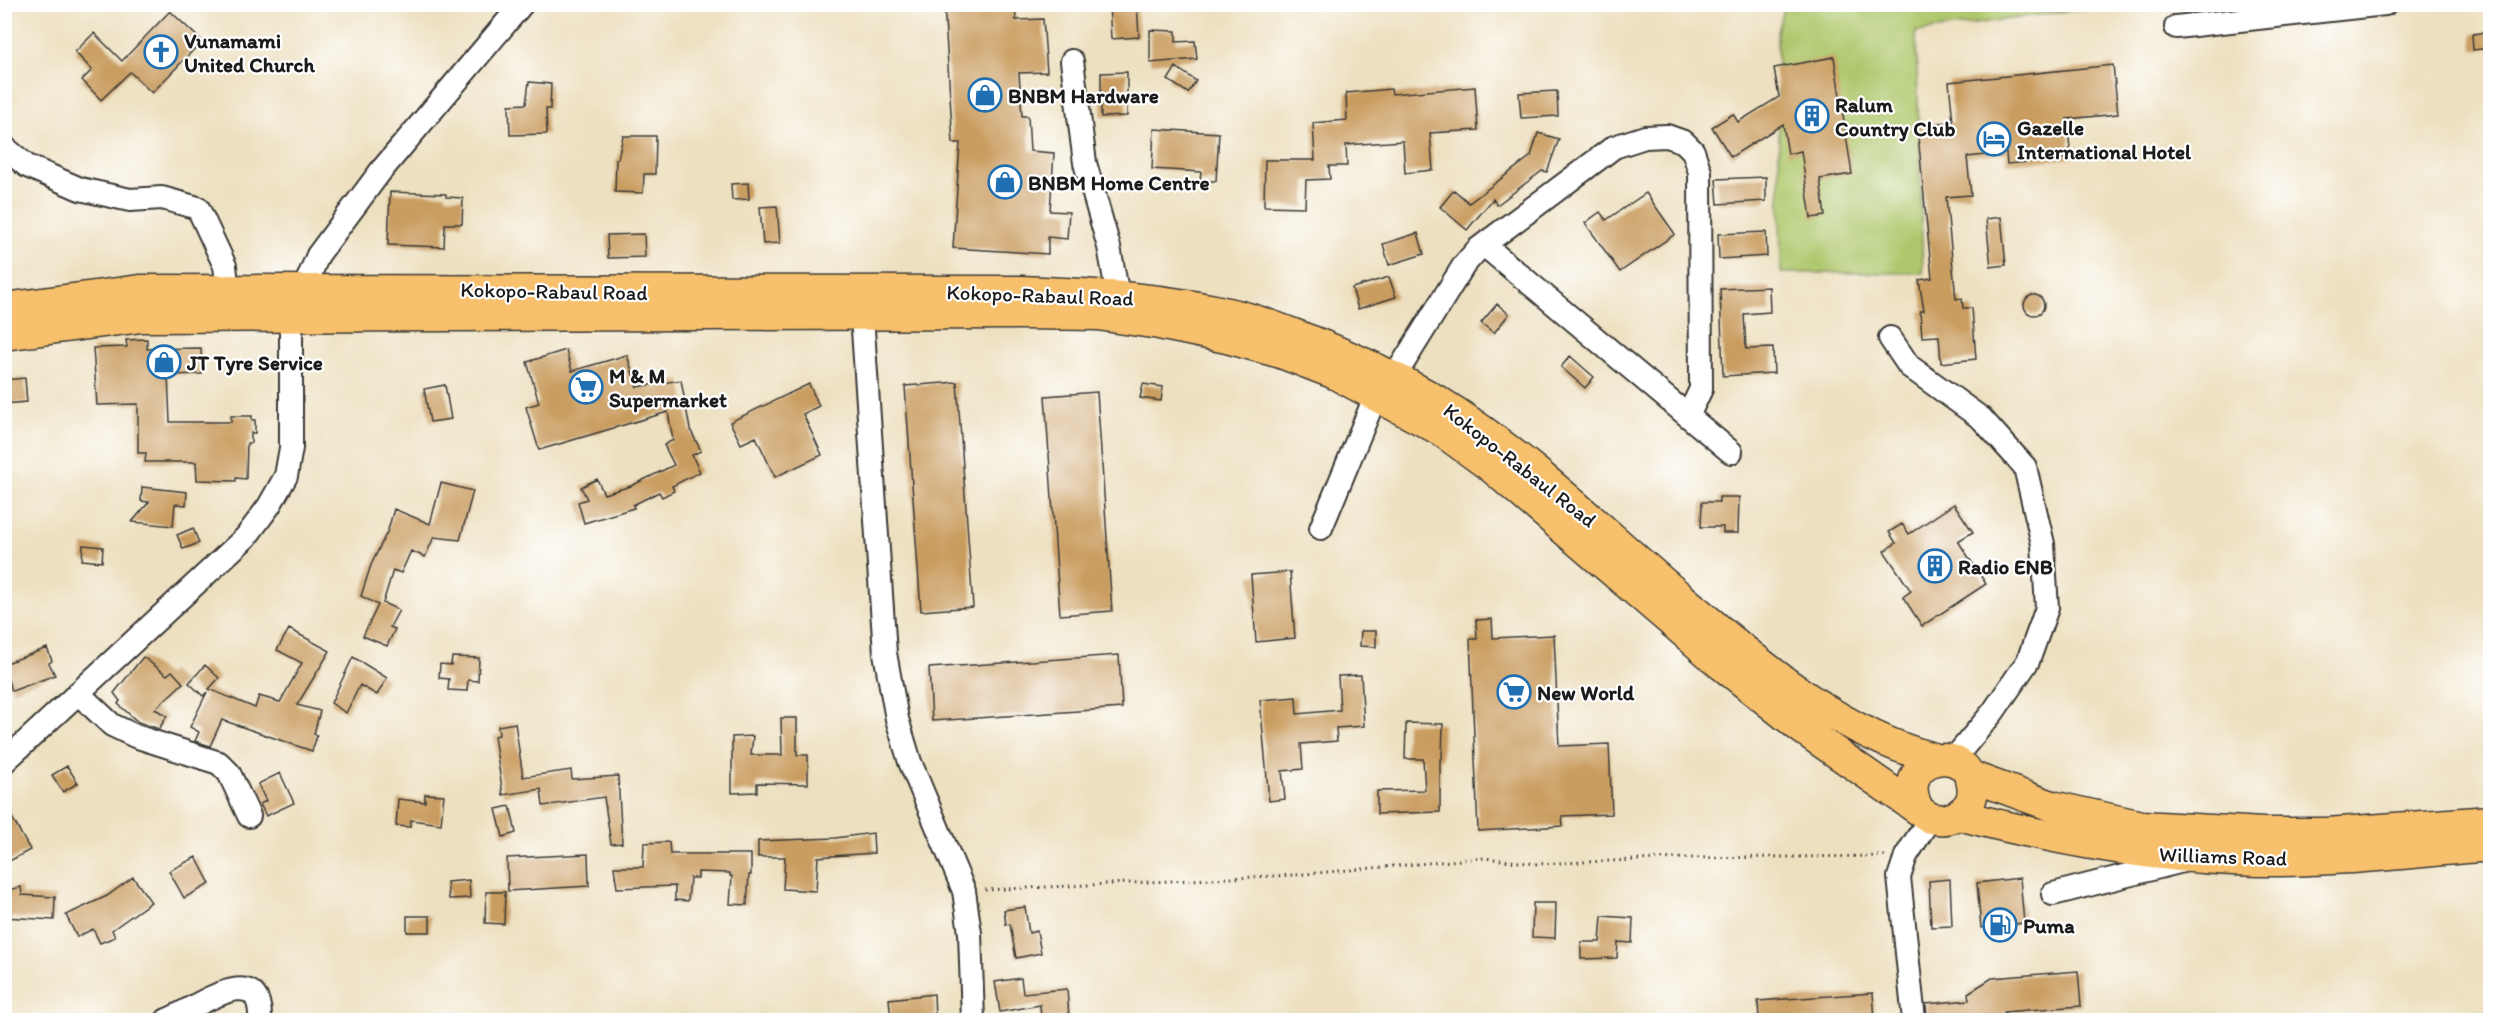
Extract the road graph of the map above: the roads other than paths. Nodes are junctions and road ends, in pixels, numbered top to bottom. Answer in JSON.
{"nodes":[{"id":1,"x":522,"y":4,"type":"edge"},
{"id":2,"x":2385,"y":4,"type":"edge"},
{"id":3,"x":2176,"y":27,"type":"dead end"},
{"id":4,"x":1072,"y":61,"type":"dead end"},
{"id":5,"x":4,"y":147,"type":"edge"},
{"id":6,"x":1484,"y":244,"type":"junction"},
{"id":7,"x":228,"y":290,"type":"junction"},
{"id":8,"x":1119,"y":296,"type":"junction"},
{"id":9,"x":298,"y":302,"type":"junction"},
{"id":10,"x":4,"y":308,"type":"edge"},
{"id":11,"x":862,"y":315,"type":"junction"},
{"id":12,"x":4,"y":335,"type":"edge"},
{"id":13,"x":1890,"y":338,"type":"dead end"},
{"id":14,"x":1385,"y":385,"type":"junction"},
{"id":15,"x":1688,"y":416,"type":"junction"},
{"id":16,"x":1731,"y":452,"type":"dead end"},
{"id":17,"x":1321,"y":528,"type":"dead end"},
{"id":18,"x":78,"y":693,"type":"junction"},
{"id":19,"x":4,"y":762,"type":"edge"},
{"id":20,"x":1953,"y":765,"type":"junction"},
{"id":21,"x":1924,"y":814,"type":"junction"},
{"id":22,"x":1959,"y":815,"type":"junction"},
{"id":23,"x":249,"y":816,"type":"dead end"},
{"id":24,"x":2490,"y":821,"type":"edge"},
{"id":25,"x":2490,"y":846,"type":"edge"},
{"id":26,"x":2196,"y":858,"type":"junction"},
{"id":27,"x":2053,"y":894,"type":"dead end"},
{"id":28,"x":167,"y":1020,"type":"edge"},
{"id":29,"x":260,"y":1020,"type":"edge"},
{"id":30,"x":973,"y":1020,"type":"edge"},
{"id":31,"x":1914,"y":1020,"type":"edge"}],
"edges":[{"from":1,"to":9,"type":"street"},
{"from":2,"to":3,"type":"street"},
{"from":4,"to":8,"type":"street"},
{"from":5,"to":7,"type":"street"},
{"from":6,"to":14,"type":"street"},
{"from":6,"to":15,"type":"street"},
{"from":6,"to":15,"type":"street"},
{"from":7,"to":9,"type":"main road","name":"Kokopo-Rabaul Road"},
{"from":7,"to":10,"type":"main road","name":"Kokopo-Rabaul Road"},
{"from":8,"to":9,"type":"main road","name":"Kokopo-Rabaul Road"},
{"from":8,"to":14,"type":"main road","name":"Kokopo-Rabaul Road"},
{"from":9,"to":11,"type":"main road","name":"Kokopo-Rabaul Road"},
{"from":9,"to":12,"type":"main road","name":"Kokopo-Rabaul Road"},
{"from":9,"to":18,"type":"street"},
{"from":11,"to":14,"type":"main road","name":"Kokopo-Rabaul Road"},
{"from":11,"to":30,"type":"street"},
{"from":13,"to":20,"type":"street"},
{"from":14,"to":17,"type":"street"},
{"from":14,"to":20,"type":"main road","name":"Kokopo-Rabaul Road"},
{"from":14,"to":21,"type":"main road","name":"Kokopo-Rabaul Road"},
{"from":15,"to":16,"type":"street"},
{"from":18,"to":19,"type":"street"},
{"from":18,"to":23,"type":"street"},
{"from":20,"to":21,"type":"main road"},
{"from":20,"to":22,"type":"main road"},
{"from":20,"to":24,"type":"main road","name":"Williams Road"},
{"from":21,"to":22,"type":"main road"},
{"from":21,"to":31,"type":"street"},
{"from":22,"to":26,"type":"main road","name":"Williams Road"},
{"from":25,"to":26,"type":"main road","name":"Williams Road"},
{"from":26,"to":27,"type":"street"},
{"from":28,"to":29,"type":"street"}]}
